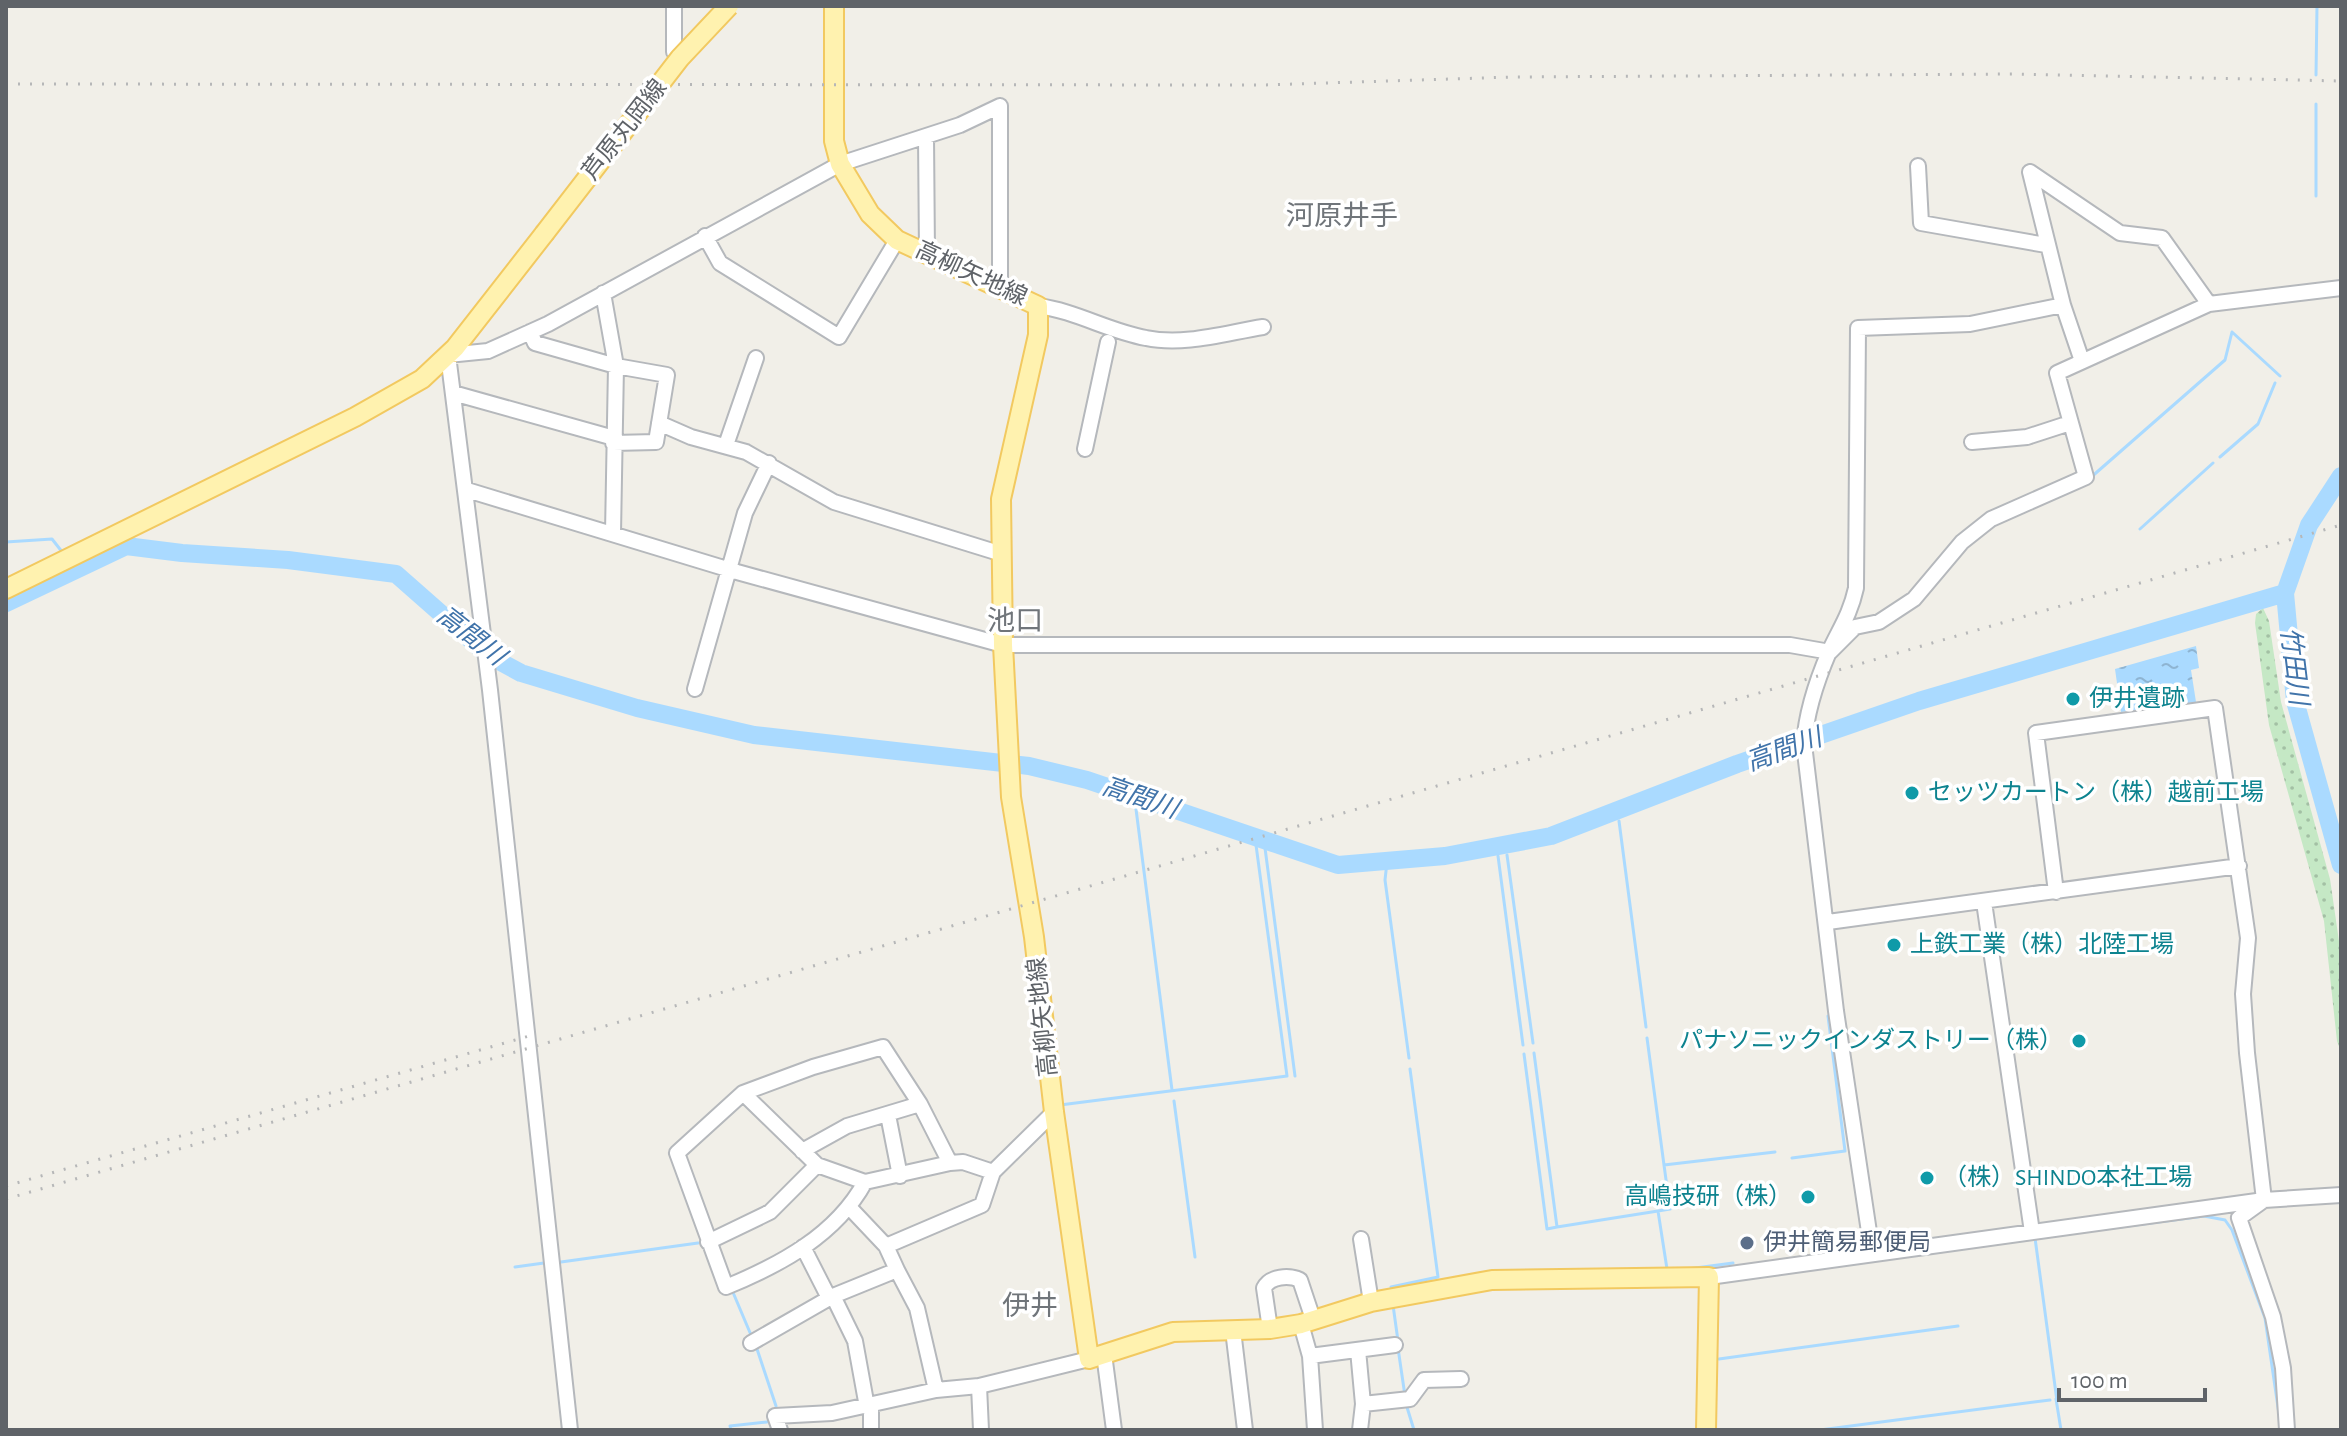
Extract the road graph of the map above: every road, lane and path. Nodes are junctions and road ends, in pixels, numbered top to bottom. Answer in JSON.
{"nodes":[{"id":1,"x":674,"y":6,"type":"edge"},
{"id":2,"x":729,"y":6,"type":"edge"},
{"id":3,"x":834,"y":6,"type":"edge"},
{"id":4,"x":674,"y":52,"type":"dead end"},
{"id":5,"x":926,"y":136,"type":"junction"},
{"id":6,"x":840,"y":164,"type":"junction"},
{"id":7,"x":1918,"y":166,"type":"dead end"},
{"id":8,"x":705,"y":236,"type":"junction"},
{"id":9,"x":897,"y":240,"type":"junction"},
{"id":10,"x":2046,"y":245,"type":"junction"},
{"id":11,"x":927,"y":254,"type":"junction"},
{"id":12,"x":1000,"y":287,"type":"junction"},
{"id":13,"x":2341,"y":288,"type":"edge"},
{"id":14,"x":603,"y":293,"type":"junction"},
{"id":15,"x":2209,"y":304,"type":"junction"},
{"id":16,"x":2063,"y":305,"type":"junction"},
{"id":17,"x":1038,"y":306,"type":"junction"},
{"id":18,"x":1263,"y":327,"type":"dead end"},
{"id":19,"x":530,"y":332,"type":"junction"},
{"id":20,"x":1108,"y":342,"type":"dead end"},
{"id":21,"x":448,"y":355,"type":"junction"},
{"id":22,"x":756,"y":358,"type":"dead end"},
{"id":23,"x":2082,"y":361,"type":"junction"},
{"id":24,"x":616,"y":366,"type":"junction"},
{"id":25,"x":453,"y":393,"type":"junction"},
{"id":26,"x":659,"y":423,"type":"junction"},
{"id":27,"x":2070,"y":423,"type":"junction"},
{"id":28,"x":614,"y":441,"type":"junction"},
{"id":29,"x":1972,"y":442,"type":"dead end"},
{"id":30,"x":726,"y":445,"type":"junction"},
{"id":31,"x":1085,"y":449,"type":"dead end"},
{"id":32,"x":769,"y":463,"type":"junction"},
{"id":33,"x":467,"y":490,"type":"junction"},
{"id":34,"x":613,"y":533,"type":"junction"},
{"id":35,"x":1002,"y":554,"type":"junction"},
{"id":36,"x":729,"y":569,"type":"junction"},
{"id":37,"x":6,"y":589,"type":"edge"},
{"id":38,"x":1003,"y":645,"type":"junction"},
{"id":39,"x":1830,"y":652,"type":"junction"},
{"id":40,"x":695,"y":689,"type":"dead end"},
{"id":41,"x":2239,"y":866,"type":"junction"},
{"id":42,"x":2056,"y":892,"type":"junction"},
{"id":43,"x":1984,"y":902,"type":"junction"},
{"id":44,"x":1828,"y":922,"type":"junction"},
{"id":45,"x":743,"y":1093,"type":"junction"},
{"id":46,"x":920,"y":1104,"type":"junction"},
{"id":47,"x":1054,"y":1112,"type":"junction"},
{"id":48,"x":888,"y":1115,"type":"junction"},
{"id":49,"x":802,"y":1151,"type":"junction"},
{"id":50,"x":950,"y":1163,"type":"junction"},
{"id":51,"x":817,"y":1165,"type":"junction"},
{"id":52,"x":993,"y":1172,"type":"junction"},
{"id":53,"x":900,"y":1176,"type":"junction"},
{"id":54,"x":865,"y":1182,"type":"junction"},
{"id":55,"x":2341,"y":1195,"type":"edge"},
{"id":56,"x":2264,"y":1200,"type":"junction"},
{"id":57,"x":851,"y":1209,"type":"junction"},
{"id":58,"x":2032,"y":1232,"type":"junction"},
{"id":59,"x":1361,"y":1239,"type":"dead end"},
{"id":60,"x":708,"y":1242,"type":"junction"},
{"id":61,"x":886,"y":1246,"type":"junction"},
{"id":62,"x":803,"y":1247,"type":"junction"},
{"id":63,"x":1872,"y":1252,"type":"junction"},
{"id":64,"x":897,"y":1270,"type":"junction"},
{"id":65,"x":1709,"y":1277,"type":"junction"},
{"id":66,"x":831,"y":1297,"type":"junction"},
{"id":67,"x":1371,"y":1302,"type":"junction"},
{"id":68,"x":1307,"y":1321,"type":"junction"},
{"id":69,"x":1270,"y":1329,"type":"junction"},
{"id":70,"x":1233,"y":1330,"type":"junction"},
{"id":71,"x":751,"y":1343,"type":"dead end"},
{"id":72,"x":1395,"y":1345,"type":"dead end"},
{"id":73,"x":1358,"y":1350,"type":"junction"},
{"id":74,"x":1310,"y":1356,"type":"junction"},
{"id":75,"x":1097,"y":1357,"type":"junction"},
{"id":76,"x":1461,"y":1379,"type":"dead end"},
{"id":77,"x":979,"y":1386,"type":"junction"},
{"id":78,"x":936,"y":1390,"type":"junction"},
{"id":79,"x":1363,"y":1404,"type":"junction"},
{"id":80,"x":869,"y":1406,"type":"junction"},
{"id":81,"x":570,"y":1430,"type":"edge"},
{"id":82,"x":780,"y":1430,"type":"edge"},
{"id":83,"x":871,"y":1430,"type":"edge"},
{"id":84,"x":981,"y":1430,"type":"edge"},
{"id":85,"x":1114,"y":1430,"type":"edge"},
{"id":86,"x":1245,"y":1430,"type":"edge"},
{"id":87,"x":1315,"y":1430,"type":"edge"},
{"id":88,"x":1360,"y":1430,"type":"edge"},
{"id":89,"x":1706,"y":1430,"type":"edge"},
{"id":90,"x":2287,"y":1430,"type":"edge"}],
"edges":[{"from":1,"to":4,"type":"street"},
{"from":2,"to":21,"type":"main road","name":"芦原丸岡線","bridge":true},
{"from":3,"to":6,"type":"main road","name":"高柳矢地線"},
{"from":5,"to":6,"type":"street"},
{"from":5,"to":11,"type":"street"},
{"from":5,"to":12,"type":"street"},
{"from":6,"to":8,"type":"street"},
{"from":6,"to":9,"type":"main road","name":"高柳矢地線"},
{"from":7,"to":10,"type":"street"},
{"from":8,"to":9,"type":"street"},
{"from":8,"to":14,"type":"street"},
{"from":9,"to":11,"type":"main road","name":"高柳矢地線"},
{"from":10,"to":15,"type":"street"},
{"from":10,"to":16,"type":"street"},
{"from":11,"to":12,"type":"main road","name":"高柳矢地線"},
{"from":12,"to":17,"type":"main road","name":"高柳矢地線"},
{"from":13,"to":15,"type":"street"},
{"from":14,"to":19,"type":"street"},
{"from":14,"to":24,"type":"street"},
{"from":15,"to":23,"type":"street"},
{"from":16,"to":23,"type":"street"},
{"from":16,"to":39,"type":"street"},
{"from":17,"to":18,"type":"street"},
{"from":17,"to":35,"type":"main road","name":"高柳矢地線"},
{"from":19,"to":21,"type":"street"},
{"from":19,"to":24,"type":"street"},
{"from":20,"to":31,"type":"street"},
{"from":21,"to":25,"type":"street"},
{"from":21,"to":37,"type":"main road","name":"芦原丸岡線"},
{"from":22,"to":30,"type":"street"},
{"from":23,"to":27,"type":"street"},
{"from":24,"to":26,"type":"street"},
{"from":24,"to":28,"type":"street"},
{"from":25,"to":28,"type":"street"},
{"from":25,"to":33,"type":"street"},
{"from":26,"to":28,"type":"street"},
{"from":26,"to":30,"type":"street"},
{"from":27,"to":29,"type":"street"},
{"from":27,"to":39,"type":"street"},
{"from":28,"to":34,"type":"street"},
{"from":30,"to":32,"type":"street"},
{"from":32,"to":35,"type":"street"},
{"from":32,"to":36,"type":"street"},
{"from":33,"to":34,"type":"street"},
{"from":33,"to":81,"type":"street"},
{"from":34,"to":36,"type":"street"},
{"from":35,"to":38,"type":"main road","name":"高柳矢地線"},
{"from":36,"to":38,"type":"street"},
{"from":36,"to":40,"type":"street"},
{"from":38,"to":39,"type":"street"},
{"from":38,"to":47,"type":"main road","name":"高柳矢地線"},
{"from":39,"to":44,"type":"street"},
{"from":41,"to":42,"type":"street"},
{"from":41,"to":42,"type":"street"},
{"from":41,"to":56,"type":"street"},
{"from":42,"to":43,"type":"street"},
{"from":43,"to":44,"type":"street"},
{"from":43,"to":58,"type":"street"},
{"from":44,"to":63,"type":"street"},
{"from":45,"to":46,"type":"street"},
{"from":45,"to":49,"type":"street"},
{"from":45,"to":60,"type":"street"},
{"from":46,"to":48,"type":"street"},
{"from":46,"to":50,"type":"street"},
{"from":47,"to":52,"type":"street"},
{"from":47,"to":75,"type":"main road","name":"高柳矢地線"},
{"from":48,"to":49,"type":"street"},
{"from":48,"to":53,"type":"street"},
{"from":49,"to":51,"type":"street"},
{"from":50,"to":52,"type":"street"},
{"from":50,"to":53,"type":"street"},
{"from":51,"to":54,"type":"street"},
{"from":51,"to":60,"type":"street"},
{"from":52,"to":61,"type":"street"},
{"from":53,"to":54,"type":"street"},
{"from":54,"to":57,"type":"street"},
{"from":55,"to":56,"type":"street"},
{"from":56,"to":58,"type":"street"},
{"from":56,"to":90,"type":"street"},
{"from":57,"to":61,"type":"street"},
{"from":57,"to":62,"type":"street"},
{"from":58,"to":63,"type":"street"},
{"from":59,"to":67,"type":"street"},
{"from":60,"to":62,"type":"street"},
{"from":61,"to":64,"type":"street"},
{"from":62,"to":66,"type":"street"},
{"from":63,"to":65,"type":"street"},
{"from":64,"to":66,"type":"street"},
{"from":64,"to":78,"type":"street"},
{"from":65,"to":67,"type":"main road"},
{"from":65,"to":89,"type":"main road"},
{"from":66,"to":71,"type":"street"},
{"from":66,"to":80,"type":"street"},
{"from":67,"to":68,"type":"main road"},
{"from":68,"to":69,"type":"main road"},
{"from":68,"to":69,"type":"street"},
{"from":68,"to":74,"type":"street"},
{"from":69,"to":70,"type":"main road"},
{"from":70,"to":75,"type":"main road"},
{"from":70,"to":86,"type":"street"},
{"from":72,"to":73,"type":"street"},
{"from":73,"to":74,"type":"street"},
{"from":73,"to":79,"type":"street"},
{"from":74,"to":87,"type":"street"},
{"from":75,"to":77,"type":"street"},
{"from":75,"to":85,"type":"street"},
{"from":76,"to":79,"type":"street"},
{"from":77,"to":78,"type":"street"},
{"from":77,"to":84,"type":"street"},
{"from":78,"to":80,"type":"street"},
{"from":79,"to":88,"type":"street"},
{"from":80,"to":82,"type":"street"},
{"from":80,"to":83,"type":"street"}]}
